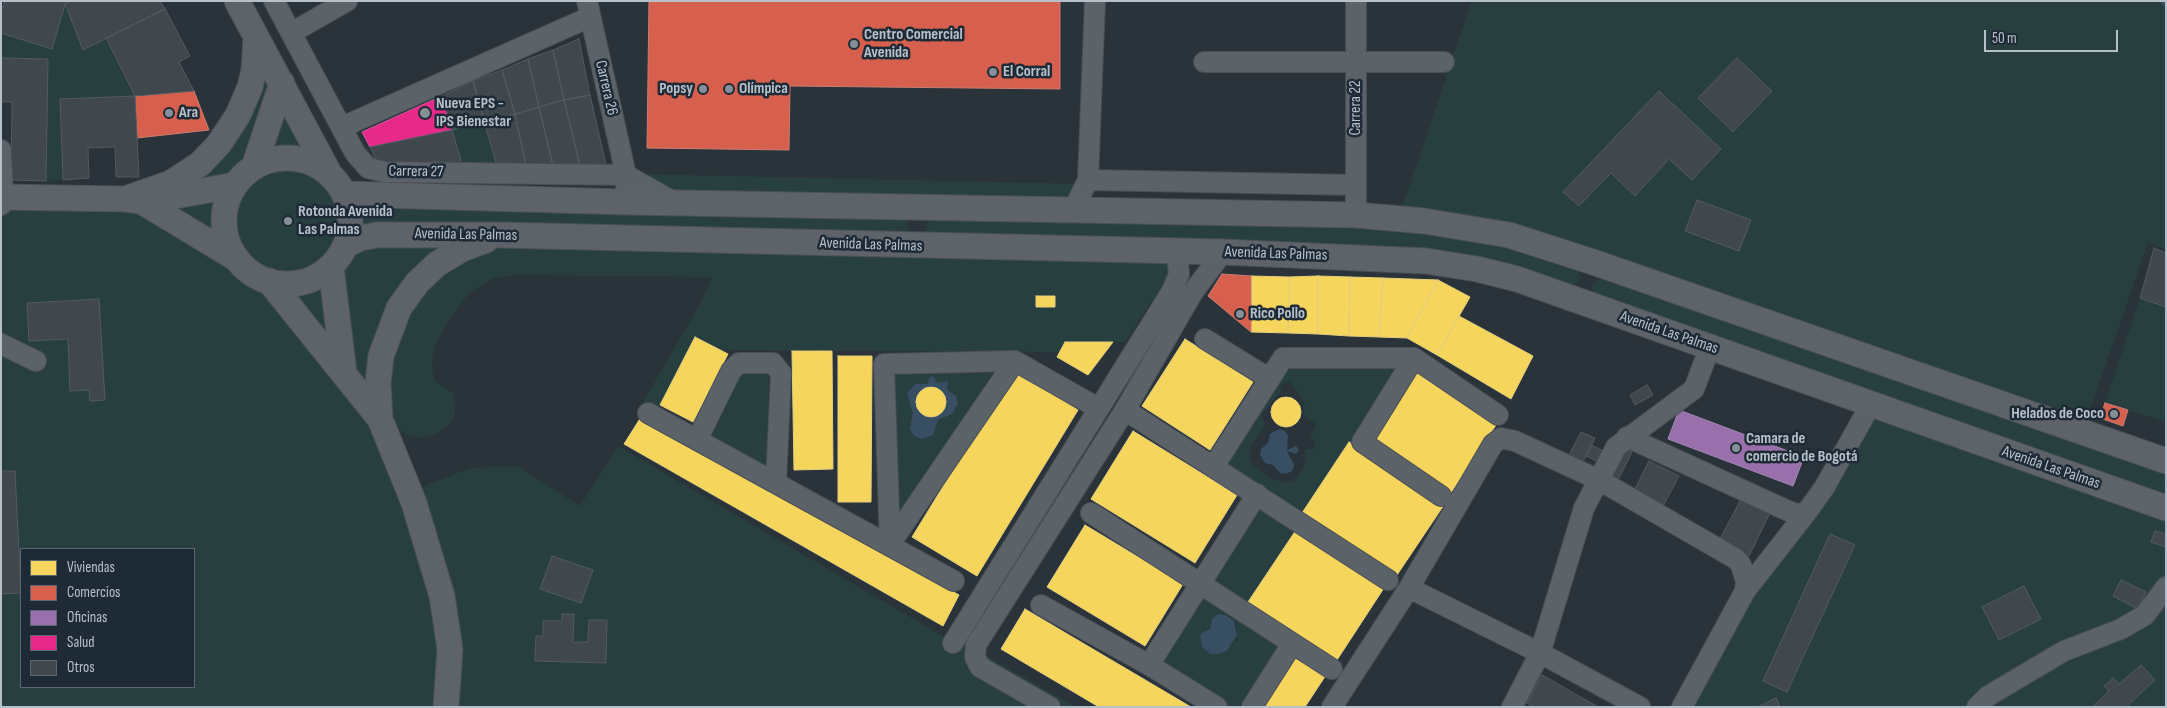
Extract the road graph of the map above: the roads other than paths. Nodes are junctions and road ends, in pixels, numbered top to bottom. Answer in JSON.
{"nodes":[{"id":1,"x":237,"y":1,"type":"edge"},
{"id":2,"x":274,"y":1,"type":"edge"},
{"id":3,"x":347,"y":1,"type":"edge"},
{"id":4,"x":1094,"y":1,"type":"edge"},
{"id":5,"x":1356,"y":1,"type":"edge"},
{"id":6,"x":588,"y":9,"type":"edge"},
{"id":7,"x":291,"y":33,"type":"junction"},
{"id":8,"x":256,"y":38,"type":"junction"},
{"id":9,"x":1204,"y":62,"type":"dead end"},
{"id":10,"x":1356,"y":62,"type":"junction"},
{"id":11,"x":1444,"y":62,"type":"dead end"},
{"id":12,"x":282,"y":83,"type":"junction"},
{"id":13,"x":342,"y":127,"type":"junction"},
{"id":14,"x":1,"y":150,"type":"edge"},
{"id":15,"x":254,"y":167,"type":"junction"},
{"id":16,"x":329,"y":173,"type":"junction"},
{"id":17,"x":626,"y":175,"type":"junction"},
{"id":18,"x":1088,"y":180,"type":"junction"},
{"id":19,"x":235,"y":185,"type":"junction"},
{"id":20,"x":1356,"y":185,"type":"junction"},
{"id":21,"x":345,"y":194,"type":"junction"},
{"id":22,"x":2,"y":200,"type":"edge"},
{"id":23,"x":134,"y":201,"type":"junction"},
{"id":24,"x":626,"y":202,"type":"junction"},
{"id":25,"x":674,"y":202,"type":"junction"},
{"id":26,"x":914,"y":207,"type":"junction"},
{"id":27,"x":1073,"y":210,"type":"junction"},
{"id":28,"x":1103,"y":210,"type":"junction"},
{"id":29,"x":1356,"y":215,"type":"junction"},
{"id":30,"x":500,"y":235,"type":"junction"},
{"id":31,"x":346,"y":245,"type":"junction"},
{"id":32,"x":922,"y":246,"type":"junction"},
{"id":33,"x":1176,"y":252,"type":"junction"},
{"id":34,"x":1223,"y":252,"type":"junction"},
{"id":35,"x":237,"y":259,"type":"junction"},
{"id":36,"x":1593,"y":262,"type":"junction"},
{"id":37,"x":331,"y":267,"type":"junction"},
{"id":38,"x":269,"y":281,"type":"junction"},
{"id":39,"x":1578,"y":301,"type":"junction"},
{"id":40,"x":1205,"y":339,"type":"dead end"},
{"id":41,"x":1,"y":344,"type":"edge"},
{"id":42,"x":1710,"y":347,"type":"junction"},
{"id":43,"x":1414,"y":358,"type":"junction"},
{"id":44,"x":36,"y":361,"type":"dead end"},
{"id":45,"x":1015,"y":361,"type":"junction"},
{"id":46,"x":344,"y":373,"type":"junction"},
{"id":47,"x":1270,"y":379,"type":"junction"},
{"id":48,"x":1871,"y":404,"type":"junction"},
{"id":49,"x":1098,"y":408,"type":"junction"},
{"id":50,"x":1125,"y":410,"type":"junction"},
{"id":51,"x":648,"y":413,"type":"dead end"},
{"id":52,"x":1498,"y":415,"type":"dead end"},
{"id":53,"x":380,"y":419,"type":"junction"},
{"id":54,"x":1627,"y":437,"type":"junction"},
{"id":55,"x":697,"y":440,"type":"junction"},
{"id":56,"x":2166,"y":460,"type":"edge"},
{"id":57,"x":1214,"y":466,"type":"junction"},
{"id":58,"x":1599,"y":480,"type":"junction"},
{"id":59,"x":776,"y":483,"type":"junction"},
{"id":60,"x":1257,"y":494,"type":"junction"},
{"id":61,"x":1441,"y":496,"type":"dead end"},
{"id":62,"x":2166,"y":508,"type":"edge"},
{"id":63,"x":1091,"y":513,"type":"dead end"},
{"id":64,"x":1806,"y":513,"type":"junction"},
{"id":65,"x":890,"y":544,"type":"junction"},
{"id":66,"x":954,"y":580,"type":"dead end"},
{"id":67,"x":1388,"y":580,"type":"dead end"},
{"id":68,"x":1201,"y":583,"type":"junction"},
{"id":69,"x":2166,"y":587,"type":"edge"},
{"id":70,"x":1409,"y":588,"type":"junction"},
{"id":71,"x":1745,"y":591,"type":"junction"},
{"id":72,"x":1041,"y":605,"type":"dead end"},
{"id":73,"x":953,"y":643,"type":"dead end"},
{"id":74,"x":1292,"y":644,"type":"junction"},
{"id":75,"x":1540,"y":653,"type":"junction"},
{"id":76,"x":1149,"y":664,"type":"junction"},
{"id":77,"x":1332,"y":669,"type":"dead end"},
{"id":78,"x":446,"y":707,"type":"edge"},
{"id":79,"x":1050,"y":707,"type":"edge"},
{"id":80,"x":1217,"y":707,"type":"edge"},
{"id":81,"x":1252,"y":707,"type":"edge"},
{"id":82,"x":1332,"y":707,"type":"edge"},
{"id":83,"x":1512,"y":707,"type":"edge"},
{"id":84,"x":1640,"y":707,"type":"edge"},
{"id":85,"x":1682,"y":707,"type":"edge"},
{"id":86,"x":1977,"y":707,"type":"edge"}],
"edges":[{"from":1,"to":8,"type":"main road"},
{"from":2,"to":7,"type":"street","name":"Carrera 27"},
{"from":3,"to":7,"type":"street"},
{"from":4,"to":18,"type":"street"},
{"from":5,"to":10,"type":"street","name":"Carrera 22"},
{"from":6,"to":13,"type":"street"},
{"from":6,"to":17,"type":"street","name":"Carrera 26"},
{"from":7,"to":13,"type":"street","name":"Carrera 27"},
{"from":8,"to":12,"type":"main road"},
{"from":8,"to":23,"type":"main road"},
{"from":9,"to":10,"type":"street"},
{"from":10,"to":11,"type":"street"},
{"from":10,"to":20,"type":"street","name":"Carrera 22"},
{"from":12,"to":15,"type":"main road"},
{"from":12,"to":16,"type":"main road"},
{"from":13,"to":17,"type":"street","name":"Carrera 27"},
{"from":14,"to":22,"type":"street"},
{"from":15,"to":16,"type":"main road"},
{"from":15,"to":19,"type":"main road"},
{"from":16,"to":21,"type":"main road"},
{"from":17,"to":24,"type":"street","name":"Carrera 26"},
{"from":17,"to":25,"type":"street"},
{"from":18,"to":20,"type":"street"},
{"from":18,"to":27,"type":"street"},
{"from":18,"to":28,"type":"street"},
{"from":19,"to":23,"type":"main road"},
{"from":19,"to":35,"type":"main road"},
{"from":20,"to":29,"type":"street","name":"Carrera 22"},
{"from":21,"to":24,"type":"main road"},
{"from":21,"to":31,"type":"main road"},
{"from":22,"to":23,"type":"main road"},
{"from":23,"to":35,"type":"main road"},
{"from":24,"to":25,"type":"main road"},
{"from":25,"to":26,"type":"main road"},
{"from":26,"to":27,"type":"main road"},
{"from":26,"to":32,"type":"main road"},
{"from":27,"to":28,"type":"main road"},
{"from":28,"to":29,"type":"main road"},
{"from":29,"to":36,"type":"main road"},
{"from":30,"to":31,"type":"main road","name":"Avenida Las Palmas"},
{"from":30,"to":32,"type":"main road","name":"Avenida Las Palmas"},
{"from":30,"to":53,"type":"main road"},
{"from":31,"to":37,"type":"main road"},
{"from":32,"to":33,"type":"main road","name":"Avenida Las Palmas"},
{"from":33,"to":34,"type":"main road","name":"Avenida Las Palmas"},
{"from":33,"to":49,"type":"street"},
{"from":34,"to":39,"type":"main road","name":"Avenida Las Palmas"},
{"from":34,"to":50,"type":"street"},
{"from":35,"to":38,"type":"main road"},
{"from":36,"to":39,"type":"main road"},
{"from":36,"to":56,"type":"main road"},
{"from":37,"to":38,"type":"main road"},
{"from":37,"to":46,"type":"main road"},
{"from":38,"to":46,"type":"main road"},
{"from":39,"to":42,"type":"main road","name":"Avenida Las Palmas"},
{"from":40,"to":47,"type":"street"},
{"from":41,"to":44,"type":"street"},
{"from":42,"to":48,"type":"main road","name":"Avenida Las Palmas"},
{"from":42,"to":54,"type":"street"},
{"from":43,"to":47,"type":"street"},
{"from":43,"to":52,"type":"street"},
{"from":43,"to":61,"type":"street"},
{"from":45,"to":49,"type":"street"},
{"from":45,"to":65,"type":"street"},
{"from":45,"to":65,"type":"street"},
{"from":46,"to":53,"type":"main road"},
{"from":47,"to":57,"type":"street"},
{"from":48,"to":62,"type":"main road","name":"Avenida Las Palmas"},
{"from":48,"to":64,"type":"street"},
{"from":49,"to":73,"type":"street"},
{"from":50,"to":57,"type":"street"},
{"from":50,"to":79,"type":"street"},
{"from":51,"to":55,"type":"street"},
{"from":53,"to":78,"type":"main road"},
{"from":54,"to":58,"type":"street"},
{"from":54,"to":64,"type":"street"},
{"from":55,"to":59,"type":"street"},
{"from":55,"to":59,"type":"street"},
{"from":57,"to":60,"type":"street"},
{"from":58,"to":70,"type":"street"},
{"from":58,"to":71,"type":"street"},
{"from":58,"to":75,"type":"street"},
{"from":59,"to":65,"type":"street"},
{"from":60,"to":67,"type":"street"},
{"from":60,"to":68,"type":"street"},
{"from":63,"to":68,"type":"street"},
{"from":64,"to":71,"type":"street"},
{"from":65,"to":66,"type":"street"},
{"from":68,"to":74,"type":"street"},
{"from":68,"to":76,"type":"street"},
{"from":69,"to":86,"type":"street"},
{"from":70,"to":75,"type":"street"},
{"from":70,"to":82,"type":"street"},
{"from":71,"to":85,"type":"street"},
{"from":72,"to":76,"type":"street"},
{"from":74,"to":77,"type":"street"},
{"from":74,"to":81,"type":"street"},
{"from":75,"to":83,"type":"street"},
{"from":75,"to":84,"type":"street"},
{"from":76,"to":80,"type":"street"}]}
